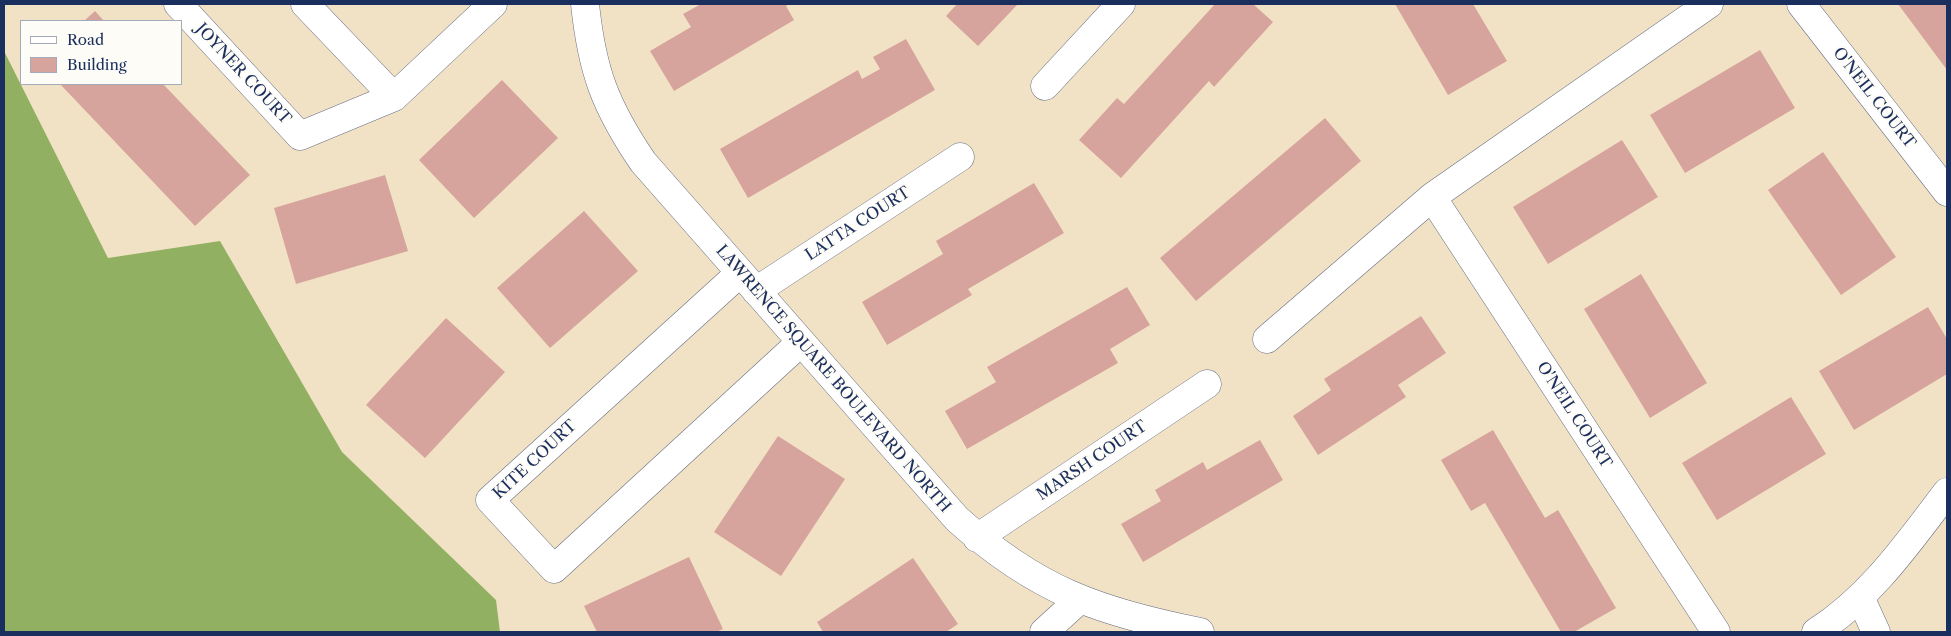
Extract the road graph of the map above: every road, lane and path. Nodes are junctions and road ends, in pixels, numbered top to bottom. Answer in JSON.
{"nodes":[{"id":1,"x":178,"y":4,"type":"edge"},
{"id":2,"x":306,"y":4,"type":"edge"},
{"id":3,"x":493,"y":4,"type":"edge"},
{"id":4,"x":585,"y":4,"type":"edge"},
{"id":5,"x":1121,"y":4,"type":"edge"},
{"id":6,"x":1709,"y":4,"type":"edge"},
{"id":7,"x":1801,"y":4,"type":"edge"},
{"id":8,"x":1045,"y":86,"type":"dead end"},
{"id":9,"x":394,"y":97,"type":"junction"},
{"id":10,"x":960,"y":156,"type":"dead end"},
{"id":11,"x":1947,"y":192,"type":"edge"},
{"id":12,"x":1432,"y":197,"type":"junction"},
{"id":13,"x":748,"y":282,"type":"junction"},
{"id":14,"x":1267,"y":339,"type":"dead end"},
{"id":15,"x":801,"y":342,"type":"junction"},
{"id":16,"x":1207,"y":384,"type":"dead end"},
{"id":17,"x":1947,"y":492,"type":"edge"},
{"id":18,"x":977,"y":538,"type":"junction"},
{"id":19,"x":1860,"y":597,"type":"junction"},
{"id":20,"x":1078,"y":600,"type":"junction"},
{"id":21,"x":1166,"y":629,"type":"edge"},
{"id":22,"x":1044,"y":632,"type":"edge"},
{"id":23,"x":1200,"y":632,"type":"edge"},
{"id":24,"x":1716,"y":632,"type":"edge"},
{"id":25,"x":1816,"y":632,"type":"edge"},
{"id":26,"x":1876,"y":632,"type":"edge"}],
"edges":[{"from":1,"to":9,"type":"street","name":"JOYNER COURT"},
{"from":2,"to":9,"type":"street"},
{"from":3,"to":9,"type":"street","name":"JOYNER COURT"},
{"from":4,"to":13,"type":"street","name":"LAWRENCE SQUARE BOULEVARD NORTH"},
{"from":5,"to":8,"type":"street"},
{"from":6,"to":12,"type":"street"},
{"from":7,"to":11,"type":"street","name":"O'NEIL COURT"},
{"from":10,"to":13,"type":"street","name":"LATTA COURT"},
{"from":12,"to":14,"type":"street"},
{"from":12,"to":24,"type":"street","name":"O'NEIL COURT"},
{"from":13,"to":15,"type":"street","name":"LAWRENCE SQUARE BOULEVARD NORTH"},
{"from":13,"to":15,"type":"street","name":"KITE COURT"},
{"from":15,"to":18,"type":"street","name":"LAWRENCE SQUARE BOULEVARD NORTH"},
{"from":16,"to":18,"type":"street","name":"MARSH COURT"},
{"from":17,"to":19,"type":"street"},
{"from":18,"to":20,"type":"street","name":"LAWRENCE SQUARE BOULEVARD NORTH"},
{"from":19,"to":25,"type":"street"},
{"from":19,"to":26,"type":"street"},
{"from":20,"to":21,"type":"street","name":"LAWRENCE SQUARE BOULEVARD NORTH"},
{"from":20,"to":22,"type":"street"},
{"from":21,"to":23,"type":"street","name":"LAWRENCE SQUARE BOULEVARD NORTH"}]}
